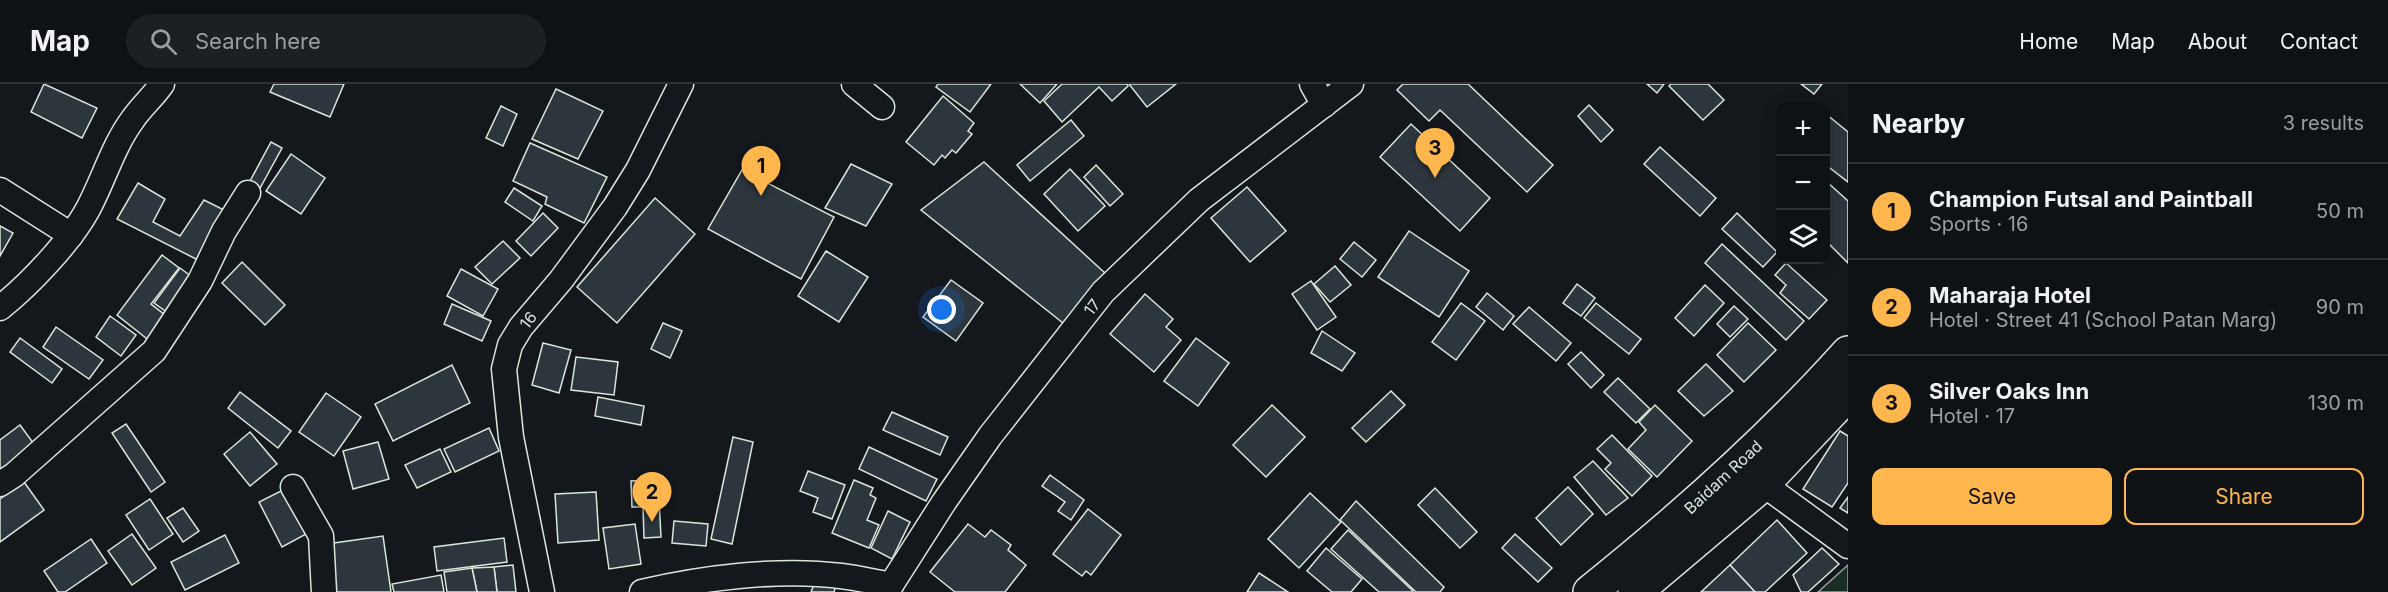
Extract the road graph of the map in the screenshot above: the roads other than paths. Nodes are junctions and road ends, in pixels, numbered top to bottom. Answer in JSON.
{"nodes":[{"id":1,"x":162,"y":84,"type":"edge"},
{"id":2,"x":681,"y":84,"type":"edge"},
{"id":3,"x":854,"y":84,"type":"edge"},
{"id":4,"x":1312,"y":84,"type":"edge"},
{"id":5,"x":1351,"y":84,"type":"edge"},
{"id":6,"x":1324,"y":105,"type":"junction"},
{"id":7,"x":882,"y":107,"type":"dead end"},
{"id":8,"x":0,"y":190,"type":"edge"},
{"id":9,"x":248,"y":193,"type":"dead end"},
{"id":10,"x":71,"y":235,"type":"junction"},
{"id":11,"x":0,"y":308,"type":"edge"},
{"id":12,"x":1848,"y":353,"type":"edge"},
{"id":13,"x":1848,"y":394,"type":"edge"},
{"id":14,"x":0,"y":484,"type":"edge"},
{"id":15,"x":1763,"y":484,"type":"junction"},
{"id":16,"x":292,"y":487,"type":"dead end"},
{"id":17,"x":1848,"y":546,"type":"edge"},
{"id":18,"x":782,"y":583,"type":"edge"},
{"id":19,"x":896,"y":588,"type":"edge"},
{"id":20,"x":324,"y":592,"type":"edge"},
{"id":21,"x":542,"y":592,"type":"edge"},
{"id":22,"x":642,"y":592,"type":"edge"},
{"id":23,"x":1590,"y":592,"type":"edge"},
{"id":24,"x":1635,"y":592,"type":"edge"}],
"edges":[{"from":1,"to":10,"type":"street"},
{"from":2,"to":21,"type":"street","name":"16","number":"16"},
{"from":3,"to":7,"type":"street"},
{"from":4,"to":6,"type":"street"},
{"from":5,"to":6,"type":"street","name":"17","number":"17"},
{"from":6,"to":19,"type":"street","name":"17","number":"17"},
{"from":8,"to":10,"type":"street"},
{"from":9,"to":14,"type":"street"},
{"from":10,"to":11,"type":"street"},
{"from":12,"to":23,"type":"main road","name":"Baidam Road"},
{"from":13,"to":15,"type":"main road","name":"Baidam Road"},
{"from":15,"to":17,"type":"street"},
{"from":15,"to":24,"type":"main road","name":"Baidam Road"},
{"from":16,"to":20,"type":"street"},
{"from":18,"to":19,"type":"street"},
{"from":18,"to":22,"type":"street"}]}
